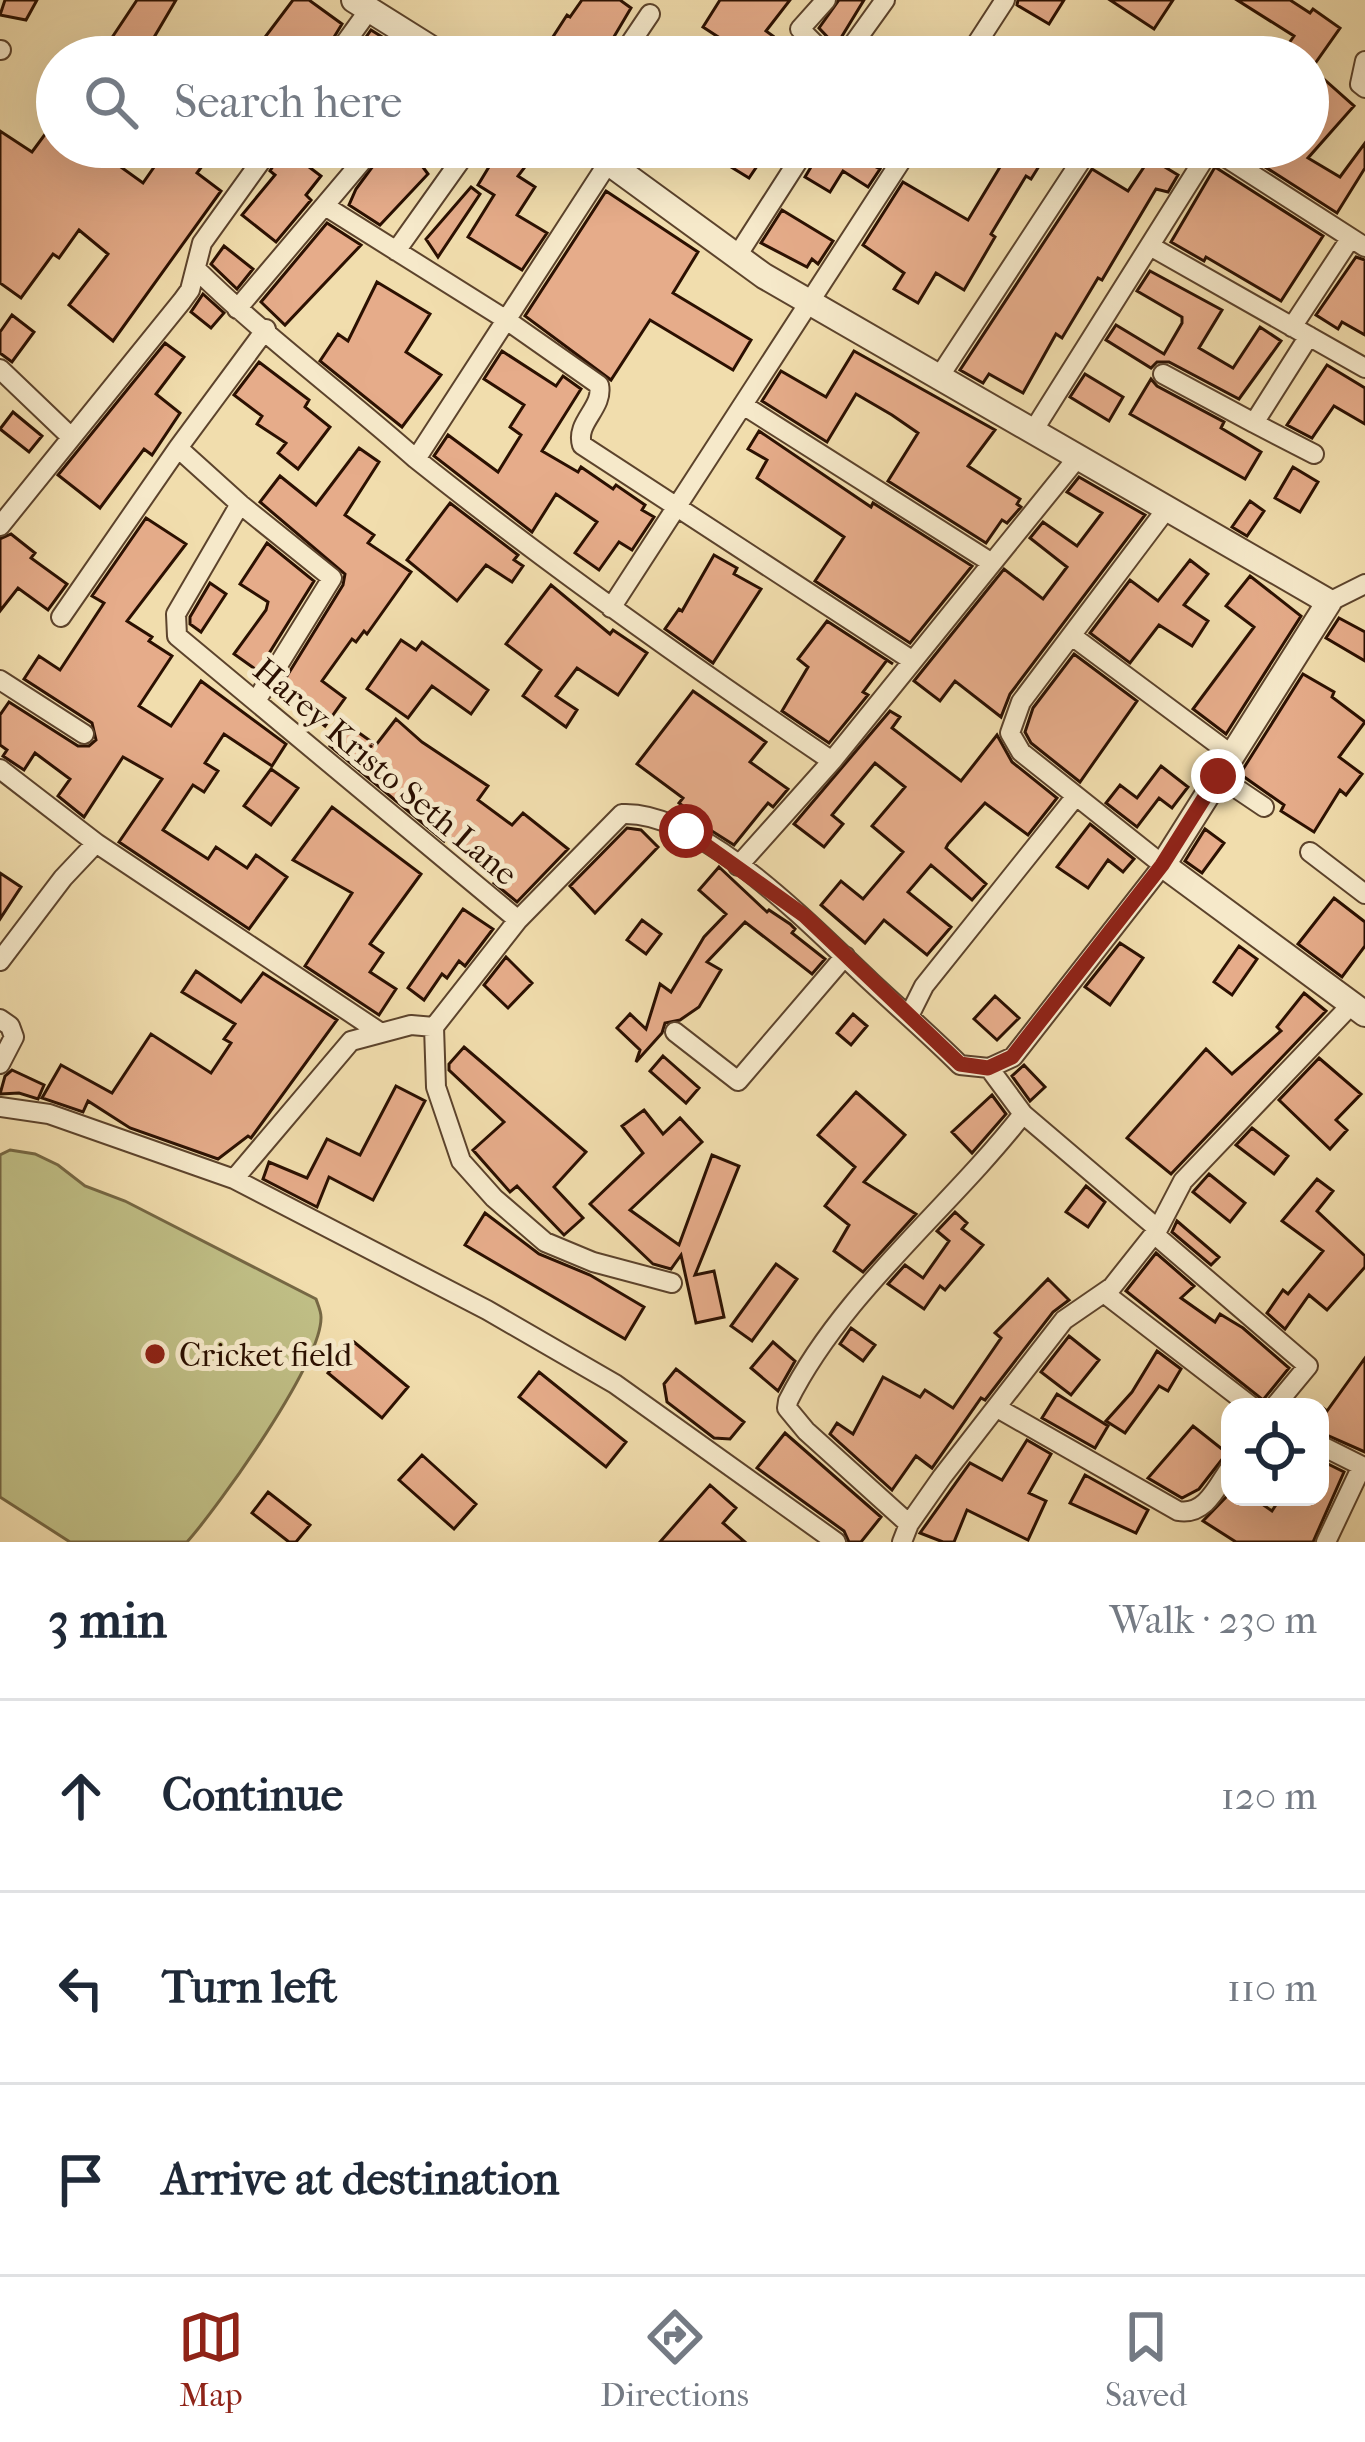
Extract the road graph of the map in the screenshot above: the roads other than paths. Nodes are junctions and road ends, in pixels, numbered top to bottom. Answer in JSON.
{"nodes":[{"id":1,"x":826,"y":0,"type":"edge"},
{"id":2,"x":885,"y":0,"type":"edge"},
{"id":3,"x":1005,"y":0,"type":"edge"},
{"id":4,"x":362,"y":5,"type":"edge"},
{"id":5,"x":650,"y":14,"type":"dead end"},
{"id":6,"x":346,"y":36,"type":"edge"},
{"id":7,"x":412,"y":36,"type":"edge"},
{"id":8,"x":635,"y":36,"type":"edge"},
{"id":9,"x":807,"y":36,"type":"edge"},
{"id":10,"x":859,"y":36,"type":"edge"},
{"id":11,"x":982,"y":36,"type":"edge"},
{"id":12,"x":1365,"y":61,"type":"edge"},
{"id":13,"x":1365,"y":88,"type":"edge"},
{"id":14,"x":256,"y":168,"type":"edge"},
{"id":15,"x":357,"y":168,"type":"edge"},
{"id":16,"x":455,"y":168,"type":"edge"},
{"id":17,"x":591,"y":168,"type":"edge"},
{"id":18,"x":616,"y":168,"type":"edge"},
{"id":19,"x":793,"y":168,"type":"edge"},
{"id":20,"x":896,"y":168,"type":"edge"},
{"id":21,"x":1076,"y":168,"type":"edge"},
{"id":22,"x":1198,"y":168,"type":"edge"},
{"id":23,"x":1242,"y":168,"type":"edge"},
{"id":24,"x":325,"y":206,"type":"junction"},
{"id":25,"x":1358,"y":243,"type":"edge"},
{"id":26,"x":1150,"y":246,"type":"junction"},
{"id":27,"x":396,"y":250,"type":"junction"},
{"id":28,"x":736,"y":256,"type":"junction"},
{"id":29,"x":196,"y":269,"type":"junction"},
{"id":30,"x":809,"y":302,"type":"junction"},
{"id":31,"x":237,"y":309,"type":"junction"},
{"id":32,"x":505,"y":319,"type":"junction"},
{"id":33,"x":266,"y":329,"type":"junction"},
{"id":34,"x":1300,"y":331,"type":"junction"},
{"id":35,"x":1365,"y":368,"type":"edge"},
{"id":36,"x":0,"y":369,"type":"edge"},
{"id":37,"x":1163,"y":374,"type":"dead end"},
{"id":38,"x":939,"y":377,"type":"junction"},
{"id":39,"x":743,"y":405,"type":"junction"},
{"id":40,"x":1254,"y":423,"type":"junction"},
{"id":41,"x":1033,"y":431,"type":"junction"},
{"id":42,"x":70,"y":436,"type":"junction"},
{"id":43,"x":178,"y":448,"type":"junction"},
{"id":44,"x":1314,"y":454,"type":"dead end"},
{"id":45,"x":1078,"y":457,"type":"junction"},
{"id":46,"x":416,"y":459,"type":"junction"},
{"id":47,"x":240,"y":504,"type":"junction"},
{"id":48,"x":1168,"y":507,"type":"junction"},
{"id":49,"x":675,"y":509,"type":"junction"},
{"id":50,"x":0,"y":526,"type":"edge"},
{"id":51,"x":992,"y":563,"type":"junction"},
{"id":52,"x":1365,"y":584,"type":"edge"},
{"id":53,"x":1329,"y":602,"type":"junction"},
{"id":54,"x":611,"y":608,"type":"junction"},
{"id":55,"x":61,"y":617,"type":"dead end"},
{"id":56,"x":1072,"y":636,"type":"junction"},
{"id":57,"x":913,"y":661,"type":"junction"},
{"id":58,"x":0,"y":680,"type":"edge"},
{"id":59,"x":256,"y":701,"type":"junction"},
{"id":60,"x":84,"y":734,"type":"dead end"},
{"id":61,"x":832,"y":761,"type":"junction"},
{"id":62,"x":1225,"y":766,"type":"junction"},
{"id":63,"x":0,"y":769,"type":"edge"},
{"id":64,"x":1076,"y":796,"type":"junction"},
{"id":65,"x":1264,"y":807,"type":"dead end"},
{"id":66,"x":96,"y":842,"type":"junction"},
{"id":67,"x":1310,"y":852,"type":"dead end"},
{"id":68,"x":1162,"y":865,"type":"junction"},
{"id":69,"x":738,"y":866,"type":"junction"},
{"id":70,"x":1365,"y":894,"type":"edge"},
{"id":71,"x":518,"y":920,"type":"junction"},
{"id":72,"x":2,"y":956,"type":"edge"},
{"id":73,"x":845,"y":956,"type":"junction"},
{"id":74,"x":1358,"y":1009,"type":"edge"},
{"id":75,"x":909,"y":1016,"type":"junction"},
{"id":76,"x":0,"y":1019,"type":"edge"},
{"id":77,"x":434,"y":1027,"type":"junction"},
{"id":78,"x":378,"y":1031,"type":"junction"},
{"id":79,"x":675,"y":1032,"type":"dead end"},
{"id":80,"x":0,"y":1064,"type":"edge"},
{"id":81,"x":988,"y":1068,"type":"junction"},
{"id":82,"x":0,"y":1107,"type":"edge"},
{"id":83,"x":1023,"y":1114,"type":"junction"},
{"id":84,"x":234,"y":1179,"type":"junction"},
{"id":85,"x":1156,"y":1231,"type":"junction"},
{"id":86,"x":672,"y":1283,"type":"dead end"},
{"id":87,"x":1103,"y":1293,"type":"junction"},
{"id":88,"x":1240,"y":1398,"type":"edge"},
{"id":89,"x":1281,"y":1398,"type":"edge"},
{"id":90,"x":999,"y":1408,"type":"junction"},
{"id":91,"x":1329,"y":1450,"type":"edge"},
{"id":92,"x":1221,"y":1480,"type":"edge"},
{"id":93,"x":906,"y":1533,"type":"edge"},
{"id":94,"x":836,"y":1542,"type":"edge"},
{"id":95,"x":1326,"y":1542,"type":"edge"}],
"edges":[{"from":1,"to":9,"type":"street"},
{"from":2,"to":10,"type":"street"},
{"from":3,"to":11,"type":"street"},
{"from":4,"to":6,"type":"street"},
{"from":4,"to":7,"type":"street"},
{"from":5,"to":8,"type":"street"},
{"from":12,"to":13,"type":"street"},
{"from":14,"to":29,"type":"street"},
{"from":15,"to":24,"type":"street"},
{"from":16,"to":27,"type":"street"},
{"from":17,"to":32,"type":"street"},
{"from":18,"to":28,"type":"street"},
{"from":19,"to":28,"type":"street"},
{"from":20,"to":30,"type":"street"},
{"from":21,"to":38,"type":"street"},
{"from":22,"to":26,"type":"street"},
{"from":23,"to":25,"type":"street"},
{"from":24,"to":27,"type":"street"},
{"from":24,"to":31,"type":"street"},
{"from":25,"to":34,"type":"street"},
{"from":26,"to":34,"type":"street"},
{"from":26,"to":41,"type":"street"},
{"from":27,"to":32,"type":"street"},
{"from":28,"to":30,"type":"street"},
{"from":29,"to":31,"type":"street"},
{"from":29,"to":42,"type":"street"},
{"from":30,"to":38,"type":"street"},
{"from":30,"to":39,"type":"street"},
{"from":31,"to":33,"type":"street"},
{"from":32,"to":46,"type":"street"},
{"from":32,"to":49,"type":"street"},
{"from":33,"to":43,"type":"street"},
{"from":33,"to":46,"type":"street"},
{"from":34,"to":35,"type":"street"},
{"from":34,"to":40,"type":"street"},
{"from":36,"to":42,"type":"street"},
{"from":37,"to":40,"type":"street"},
{"from":38,"to":41,"type":"street"},
{"from":39,"to":49,"type":"street"},
{"from":39,"to":51,"type":"street"},
{"from":40,"to":44,"type":"street"},
{"from":41,"to":45,"type":"street"},
{"from":42,"to":50,"type":"street"},
{"from":43,"to":47,"type":"street"},
{"from":43,"to":55,"type":"street"},
{"from":45,"to":48,"type":"street"},
{"from":45,"to":51,"type":"street"},
{"from":46,"to":54,"type":"street"},
{"from":47,"to":59,"type":"street","name":"Harey Kristo Seth Lane"},
{"from":47,"to":59,"type":"street"},
{"from":48,"to":53,"type":"street"},
{"from":48,"to":56,"type":"street"},
{"from":49,"to":54,"type":"street"},
{"from":49,"to":57,"type":"street"},
{"from":51,"to":57,"type":"street"},
{"from":52,"to":53,"type":"street"},
{"from":53,"to":62,"type":"street"},
{"from":54,"to":61,"type":"street"},
{"from":56,"to":62,"type":"street"},
{"from":56,"to":64,"type":"street"},
{"from":57,"to":61,"type":"street"},
{"from":58,"to":60,"type":"street"},
{"from":59,"to":71,"type":"street","name":"Harey Kristo Seth Lane"},
{"from":61,"to":69,"type":"street"},
{"from":62,"to":65,"type":"street"},
{"from":62,"to":68,"type":"street"},
{"from":63,"to":66,"type":"street"},
{"from":64,"to":68,"type":"street"},
{"from":64,"to":75,"type":"street"},
{"from":66,"to":72,"type":"street"},
{"from":66,"to":78,"type":"street"},
{"from":67,"to":70,"type":"street"},
{"from":68,"to":74,"type":"street"},
{"from":68,"to":81,"type":"street"},
{"from":69,"to":71,"type":"street"},
{"from":69,"to":73,"type":"street"},
{"from":71,"to":77,"type":"street","name":"Harey Kristo Seth Lane"},
{"from":73,"to":75,"type":"street"},
{"from":73,"to":79,"type":"street"},
{"from":74,"to":85,"type":"street"},
{"from":75,"to":81,"type":"street"},
{"from":76,"to":80,"type":"street"},
{"from":77,"to":78,"type":"street"},
{"from":77,"to":86,"type":"street"},
{"from":78,"to":84,"type":"street"},
{"from":81,"to":83,"type":"street"},
{"from":82,"to":84,"type":"street"},
{"from":83,"to":85,"type":"street"},
{"from":83,"to":93,"type":"street"},
{"from":84,"to":94,"type":"street"},
{"from":85,"to":87,"type":"street"},
{"from":85,"to":89,"type":"street"},
{"from":87,"to":88,"type":"street"},
{"from":87,"to":90,"type":"street"},
{"from":90,"to":92,"type":"street"},
{"from":90,"to":93,"type":"street"},
{"from":91,"to":95,"type":"street"}]}
